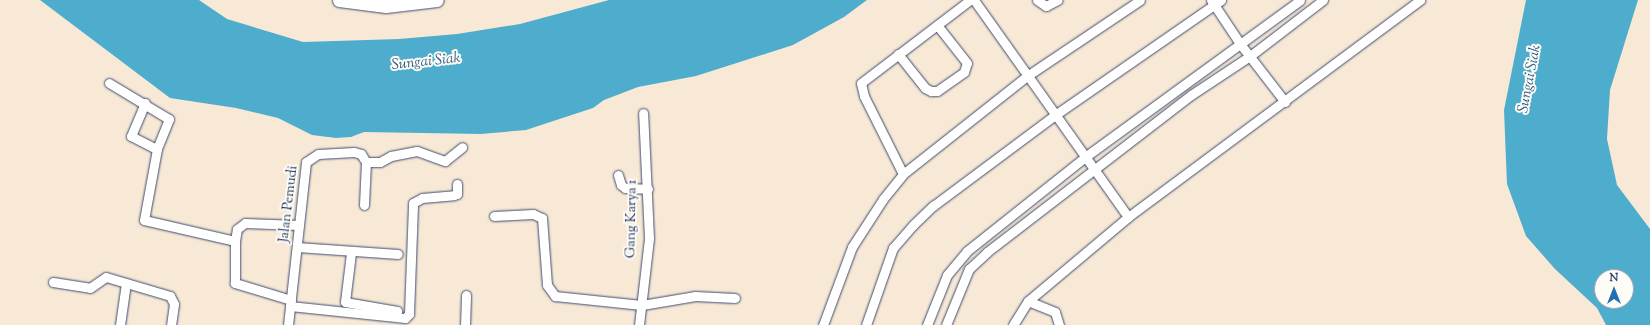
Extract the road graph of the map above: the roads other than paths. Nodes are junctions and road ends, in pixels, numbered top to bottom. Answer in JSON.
{"nodes":[{"id":1,"x":339,"y":0,"type":"edge"},
{"id":2,"x":970,"y":0,"type":"edge"},
{"id":3,"x":974,"y":0,"type":"edge"},
{"id":4,"x":1037,"y":0,"type":"edge"},
{"id":5,"x":1058,"y":0,"type":"edge"},
{"id":6,"x":1140,"y":0,"type":"edge"},
{"id":7,"x":1300,"y":0,"type":"edge"},
{"id":8,"x":1323,"y":0,"type":"edge"},
{"id":9,"x":1420,"y":0,"type":"edge"},
{"id":10,"x":431,"y":1,"type":"edge"},
{"id":11,"x":1215,"y":2,"type":"edge"},
{"id":12,"x":938,"y":25,"type":"junction"},
{"id":13,"x":1241,"y":45,"type":"junction"},
{"id":14,"x":898,"y":54,"type":"junction"},
{"id":15,"x":1250,"y":56,"type":"junction"},
{"id":16,"x":1027,"y":76,"type":"junction"},
{"id":17,"x":109,"y":84,"type":"dead end"},
{"id":18,"x":1285,"y":102,"type":"junction"},
{"id":19,"x":144,"y":103,"type":"junction"},
{"id":20,"x":643,"y":113,"type":"dead end"},
{"id":21,"x":1055,"y":115,"type":"junction"},
{"id":22,"x":462,"y":146,"type":"dead end"},
{"id":23,"x":157,"y":149,"type":"junction"},
{"id":24,"x":1085,"y":157,"type":"junction"},
{"id":25,"x":366,"y":162,"type":"junction"},
{"id":26,"x":1093,"y":168,"type":"junction"},
{"id":27,"x":903,"y":174,"type":"junction"},
{"id":28,"x":618,"y":176,"type":"dead end"},
{"id":29,"x":457,"y":184,"type":"dead end"},
{"id":30,"x":648,"y":189,"type":"junction"},
{"id":31,"x":364,"y":204,"type":"dead end"},
{"id":32,"x":494,"y":216,"type":"dead end"},
{"id":33,"x":1128,"y":217,"type":"junction"},
{"id":34,"x":299,"y":225,"type":"junction"},
{"id":35,"x":235,"y":241,"type":"junction"},
{"id":36,"x":297,"y":247,"type":"junction"},
{"id":37,"x":351,"y":253,"type":"junction"},
{"id":38,"x":398,"y":254,"type":"dead end"},
{"id":39,"x":956,"y":262,"type":"junction"},
{"id":40,"x":969,"y":269,"type":"junction"},
{"id":41,"x":53,"y":282,"type":"dead end"},
{"id":42,"x":126,"y":283,"type":"junction"},
{"id":43,"x":466,"y":295,"type":"dead end"},
{"id":44,"x":735,"y":298,"type":"dead end"},
{"id":45,"x":1028,"y":301,"type":"junction"},
{"id":46,"x":291,"y":303,"type":"junction"},
{"id":47,"x":642,"y":305,"type":"junction"},
{"id":48,"x":397,"y":311,"type":"dead end"},
{"id":49,"x":120,"y":325,"type":"edge"},
{"id":50,"x":171,"y":325,"type":"edge"},
{"id":51,"x":288,"y":325,"type":"edge"},
{"id":52,"x":465,"y":325,"type":"edge"},
{"id":53,"x":639,"y":325,"type":"edge"},
{"id":54,"x":823,"y":325,"type":"edge"},
{"id":55,"x":866,"y":325,"type":"edge"},
{"id":56,"x":928,"y":325,"type":"edge"},
{"id":57,"x":946,"y":325,"type":"edge"},
{"id":58,"x":1013,"y":325,"type":"edge"},
{"id":59,"x":1059,"y":325,"type":"edge"}],
"edges":[{"from":1,"to":10,"type":"main road"},
{"from":2,"to":12,"type":"street"},
{"from":3,"to":16,"type":"street"},
{"from":4,"to":5,"type":"street"},
{"from":6,"to":16,"type":"street"},
{"from":7,"to":13,"type":"street"},
{"from":8,"to":15,"type":"street"},
{"from":9,"to":18,"type":"street"},
{"from":11,"to":13,"type":"street"},
{"from":11,"to":21,"type":"street"},
{"from":12,"to":14,"type":"street"},
{"from":12,"to":14,"type":"street"},
{"from":13,"to":15,"type":"street"},
{"from":13,"to":24,"type":"street"},
{"from":14,"to":27,"type":"street"},
{"from":15,"to":18,"type":"street"},
{"from":15,"to":26,"type":"street"},
{"from":16,"to":21,"type":"street"},
{"from":16,"to":27,"type":"street"},
{"from":17,"to":19,"type":"street"},
{"from":18,"to":33,"type":"street"},
{"from":19,"to":23,"type":"street"},
{"from":19,"to":23,"type":"street"},
{"from":20,"to":30,"type":"street","name":"Gang Karya 1"},
{"from":21,"to":24,"type":"street"},
{"from":21,"to":55,"type":"street"},
{"from":22,"to":25,"type":"street"},
{"from":23,"to":35,"type":"street"},
{"from":24,"to":26,"type":"street"},
{"from":24,"to":39,"type":"street"},
{"from":25,"to":31,"type":"street"},
{"from":25,"to":34,"type":"street","name":"Jalan Pemudi"},
{"from":26,"to":33,"type":"street"},
{"from":26,"to":40,"type":"street"},
{"from":27,"to":54,"type":"street"},
{"from":28,"to":30,"type":"street"},
{"from":29,"to":46,"type":"street"},
{"from":30,"to":47,"type":"street","name":"Gang Karya 1"},
{"from":32,"to":47,"type":"street"},
{"from":33,"to":45,"type":"street"},
{"from":34,"to":35,"type":"street"},
{"from":34,"to":36,"type":"street","name":"Jalan Pemudi"},
{"from":35,"to":46,"type":"street"},
{"from":36,"to":37,"type":"street"},
{"from":36,"to":46,"type":"street","name":"Jalan Pemudi"},
{"from":37,"to":38,"type":"street"},
{"from":37,"to":48,"type":"street"},
{"from":39,"to":40,"type":"street"},
{"from":39,"to":56,"type":"street"},
{"from":40,"to":57,"type":"street"},
{"from":41,"to":42,"type":"street"},
{"from":42,"to":49,"type":"street"},
{"from":42,"to":50,"type":"street"},
{"from":43,"to":52,"type":"street"},
{"from":44,"to":47,"type":"street"},
{"from":45,"to":58,"type":"street"},
{"from":45,"to":59,"type":"street"},
{"from":46,"to":51,"type":"street","name":"Jalan Pemudi"},
{"from":47,"to":53,"type":"street","name":"Gang Karya 1"}]}
